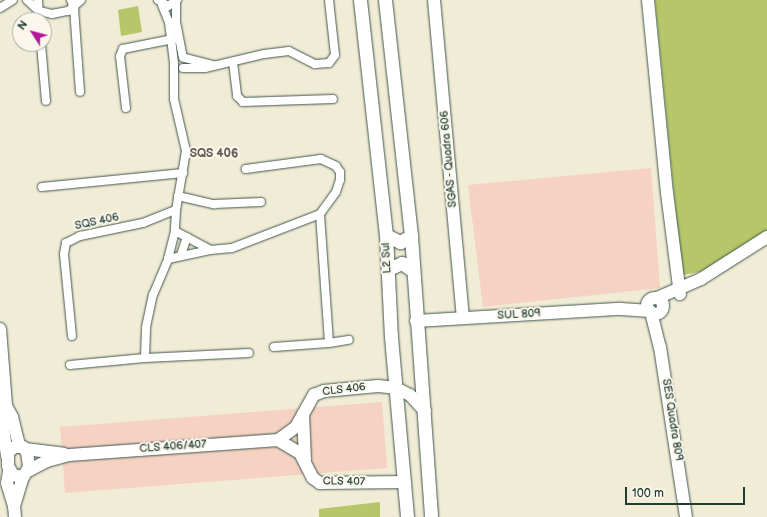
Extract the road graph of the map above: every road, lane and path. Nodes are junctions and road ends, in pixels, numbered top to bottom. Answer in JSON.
{"nodes":[{"id":1,"x":13,"y":0,"type":"edge"},
{"id":2,"x":27,"y":0,"type":"edge"},
{"id":3,"x":38,"y":0,"type":"edge"},
{"id":4,"x":81,"y":0,"type":"edge"},
{"id":5,"x":330,"y":0,"type":"edge"},
{"id":6,"x":360,"y":0,"type":"edge"},
{"id":7,"x":385,"y":0,"type":"edge"},
{"id":8,"x":434,"y":0,"type":"edge"},
{"id":9,"x":648,"y":0,"type":"edge"},
{"id":10,"x":176,"y":1,"type":"edge"},
{"id":11,"x":158,"y":2,"type":"edge"},
{"id":12,"x":73,"y":4,"type":"edge"},
{"id":13,"x":0,"y":8,"type":"edge"},
{"id":14,"x":39,"y":11,"type":"junction"},
{"id":15,"x":175,"y":39,"type":"junction"},
{"id":16,"x":42,"y":52,"type":"edge"},
{"id":17,"x":184,"y":57,"type":"junction"},
{"id":18,"x":174,"y":62,"type":"junction"},
{"id":19,"x":233,"y":62,"type":"junction"},
{"id":20,"x":214,"y":65,"type":"junction"},
{"id":21,"x":182,"y":68,"type":"junction"},
{"id":22,"x":174,"y":87,"type":"junction"},
{"id":23,"x":80,"y":92,"type":"dead end"},
{"id":24,"x":333,"y":99,"type":"dead end"},
{"id":25,"x":46,"y":101,"type":"dead end"},
{"id":26,"x":126,"y":108,"type":"dead end"},
{"id":27,"x":246,"y":169,"type":"dead end"},
{"id":28,"x":183,"y":172,"type":"junction"},
{"id":29,"x":42,"y":187,"type":"dead end"},
{"id":30,"x":178,"y":196,"type":"junction"},
{"id":31,"x":262,"y":202,"type":"dead end"},
{"id":32,"x":176,"y":210,"type":"junction"},
{"id":33,"x":320,"y":214,"type":"junction"},
{"id":34,"x":176,"y":231,"type":"junction"},
{"id":35,"x":386,"y":235,"type":"junction"},
{"id":36,"x":410,"y":236,"type":"junction"},
{"id":37,"x":187,"y":237,"type":"junction"},
{"id":38,"x":767,"y":237,"type":"edge"},
{"id":39,"x":210,"y":250,"type":"junction"},
{"id":40,"x":181,"y":256,"type":"junction"},
{"id":41,"x":168,"y":259,"type":"junction"},
{"id":42,"x":388,"y":269,"type":"junction"},
{"id":43,"x":413,"y":271,"type":"junction"},
{"id":44,"x":679,"y":291,"type":"junction"},
{"id":45,"x":656,"y":306,"type":"junction"},
{"id":46,"x":621,"y":309,"type":"junction"},
{"id":47,"x":463,"y":318,"type":"junction"},
{"id":48,"x":416,"y":321,"type":"junction"},
{"id":49,"x":0,"y":329,"type":"edge"},
{"id":50,"x":656,"y":334,"type":"junction"},
{"id":51,"x":72,"y":336,"type":"dead end"},
{"id":52,"x":349,"y":340,"type":"dead end"},
{"id":53,"x":329,"y":343,"type":"junction"},
{"id":54,"x":660,"y":346,"type":"junction"},
{"id":55,"x":274,"y":347,"type":"dead end"},
{"id":56,"x":249,"y":352,"type":"dead end"},
{"id":57,"x":145,"y":358,"type":"junction"},
{"id":58,"x":70,"y":365,"type":"dead end"},
{"id":59,"x":396,"y":388,"type":"junction"},
{"id":60,"x":6,"y":406,"type":"junction"},
{"id":61,"x":425,"y":411,"type":"junction"},
{"id":62,"x":303,"y":414,"type":"junction"},
{"id":63,"x":278,"y":440,"type":"junction"},
{"id":64,"x":22,"y":448,"type":"junction"},
{"id":65,"x":69,"y":455,"type":"junction"},
{"id":66,"x":7,"y":457,"type":"junction"},
{"id":67,"x":305,"y":460,"type":"junction"},
{"id":68,"x":9,"y":471,"type":"junction"},
{"id":69,"x":25,"y":474,"type":"junction"},
{"id":70,"x":405,"y":482,"type":"junction"},
{"id":71,"x":15,"y":512,"type":"edge"},
{"id":72,"x":407,"y":517,"type":"edge"},
{"id":73,"x":431,"y":517,"type":"edge"},
{"id":74,"x":686,"y":517,"type":"edge"}],
"edges":[{"from":1,"to":13,"type":"street"},
{"from":2,"to":14,"type":"street"},
{"from":3,"to":14,"type":"street"},
{"from":4,"to":12,"type":"street"},
{"from":5,"to":19,"type":"street"},
{"from":6,"to":35,"type":"main road","name":"L2 Sul"},
{"from":7,"to":36,"type":"main road"},
{"from":8,"to":47,"type":"street","name":"SGAS - Quadra 606"},
{"from":9,"to":44,"type":"street"},
{"from":10,"to":11,"type":"street"},
{"from":10,"to":15,"type":"street"},
{"from":11,"to":15,"type":"street"},
{"from":12,"to":14,"type":"street"},
{"from":12,"to":23,"type":"street"},
{"from":15,"to":17,"type":"street"},
{"from":15,"to":18,"type":"street"},
{"from":15,"to":26,"type":"street"},
{"from":16,"to":25,"type":"street"},
{"from":17,"to":18,"type":"street"},
{"from":17,"to":20,"type":"street"},
{"from":17,"to":21,"type":"street"},
{"from":18,"to":21,"type":"street"},
{"from":18,"to":22,"type":"street"},
{"from":19,"to":20,"type":"street"},
{"from":19,"to":24,"type":"street"},
{"from":20,"to":21,"type":"street"},
{"from":21,"to":22,"type":"street"},
{"from":22,"to":28,"type":"street"},
{"from":27,"to":33,"type":"street"},
{"from":28,"to":29,"type":"street"},
{"from":28,"to":30,"type":"street"},
{"from":30,"to":31,"type":"street"},
{"from":30,"to":32,"type":"street"},
{"from":32,"to":34,"type":"street"},
{"from":32,"to":51,"type":"street","name":"SQS 406"},
{"from":33,"to":39,"type":"street"},
{"from":33,"to":53,"type":"street"},
{"from":34,"to":37,"type":"street"},
{"from":34,"to":41,"type":"street"},
{"from":35,"to":36,"type":"main road"},
{"from":35,"to":42,"type":"main road","name":"L2 Sul"},
{"from":36,"to":43,"type":"main road"},
{"from":37,"to":39,"type":"street"},
{"from":37,"to":40,"type":"street"},
{"from":38,"to":44,"type":"street","name":"SUL 809"},
{"from":39,"to":40,"type":"street"},
{"from":40,"to":41,"type":"street"},
{"from":41,"to":57,"type":"street"},
{"from":42,"to":43,"type":"main road"},
{"from":42,"to":59,"type":"main road","name":"L2 Sul"},
{"from":43,"to":48,"type":"main road"},
{"from":44,"to":45,"type":"street","name":"SUL 809"},
{"from":45,"to":46,"type":"street","name":"SUL 809"},
{"from":45,"to":50,"type":"street","name":"SES Quadra 809"},
{"from":45,"to":54,"type":"street","name":"SES Quadra 809"},
{"from":46,"to":47,"type":"street","name":"SUL 809"},
{"from":46,"to":50,"type":"street"},
{"from":47,"to":48,"type":"street","name":"SUL 809"},
{"from":48,"to":61,"type":"main road"},
{"from":49,"to":60,"type":"street"},
{"from":50,"to":54,"type":"street","name":"SES Quadra 809"},
{"from":52,"to":53,"type":"street"},
{"from":53,"to":55,"type":"street"},
{"from":54,"to":74,"type":"street","name":"SES Quadra 809"},
{"from":56,"to":57,"type":"street"},
{"from":57,"to":58,"type":"street"},
{"from":59,"to":61,"type":"street","name":"CLS 406"},
{"from":59,"to":62,"type":"street","name":"CLS 406"},
{"from":59,"to":70,"type":"main road","name":"L2 Sul"},
{"from":60,"to":64,"type":"street"},
{"from":60,"to":66,"type":"street"},
{"from":61,"to":73,"type":"main road"},
{"from":62,"to":63,"type":"street","name":"CLS 406"},
{"from":62,"to":67,"type":"street"},
{"from":63,"to":65,"type":"street","name":"CLS 406/407"},
{"from":63,"to":67,"type":"street","name":"CLS 407"},
{"from":64,"to":65,"type":"street","name":"CLS 406/407"},
{"from":64,"to":66,"type":"street"},
{"from":64,"to":69,"type":"street"},
{"from":65,"to":69,"type":"street","name":"CLS 406/407"},
{"from":66,"to":68,"type":"street"},
{"from":67,"to":70,"type":"street","name":"CLS 407"},
{"from":68,"to":69,"type":"street"},
{"from":68,"to":71,"type":"street"},
{"from":69,"to":71,"type":"street"},
{"from":70,"to":72,"type":"main road","name":"L2 Sul"}]}
